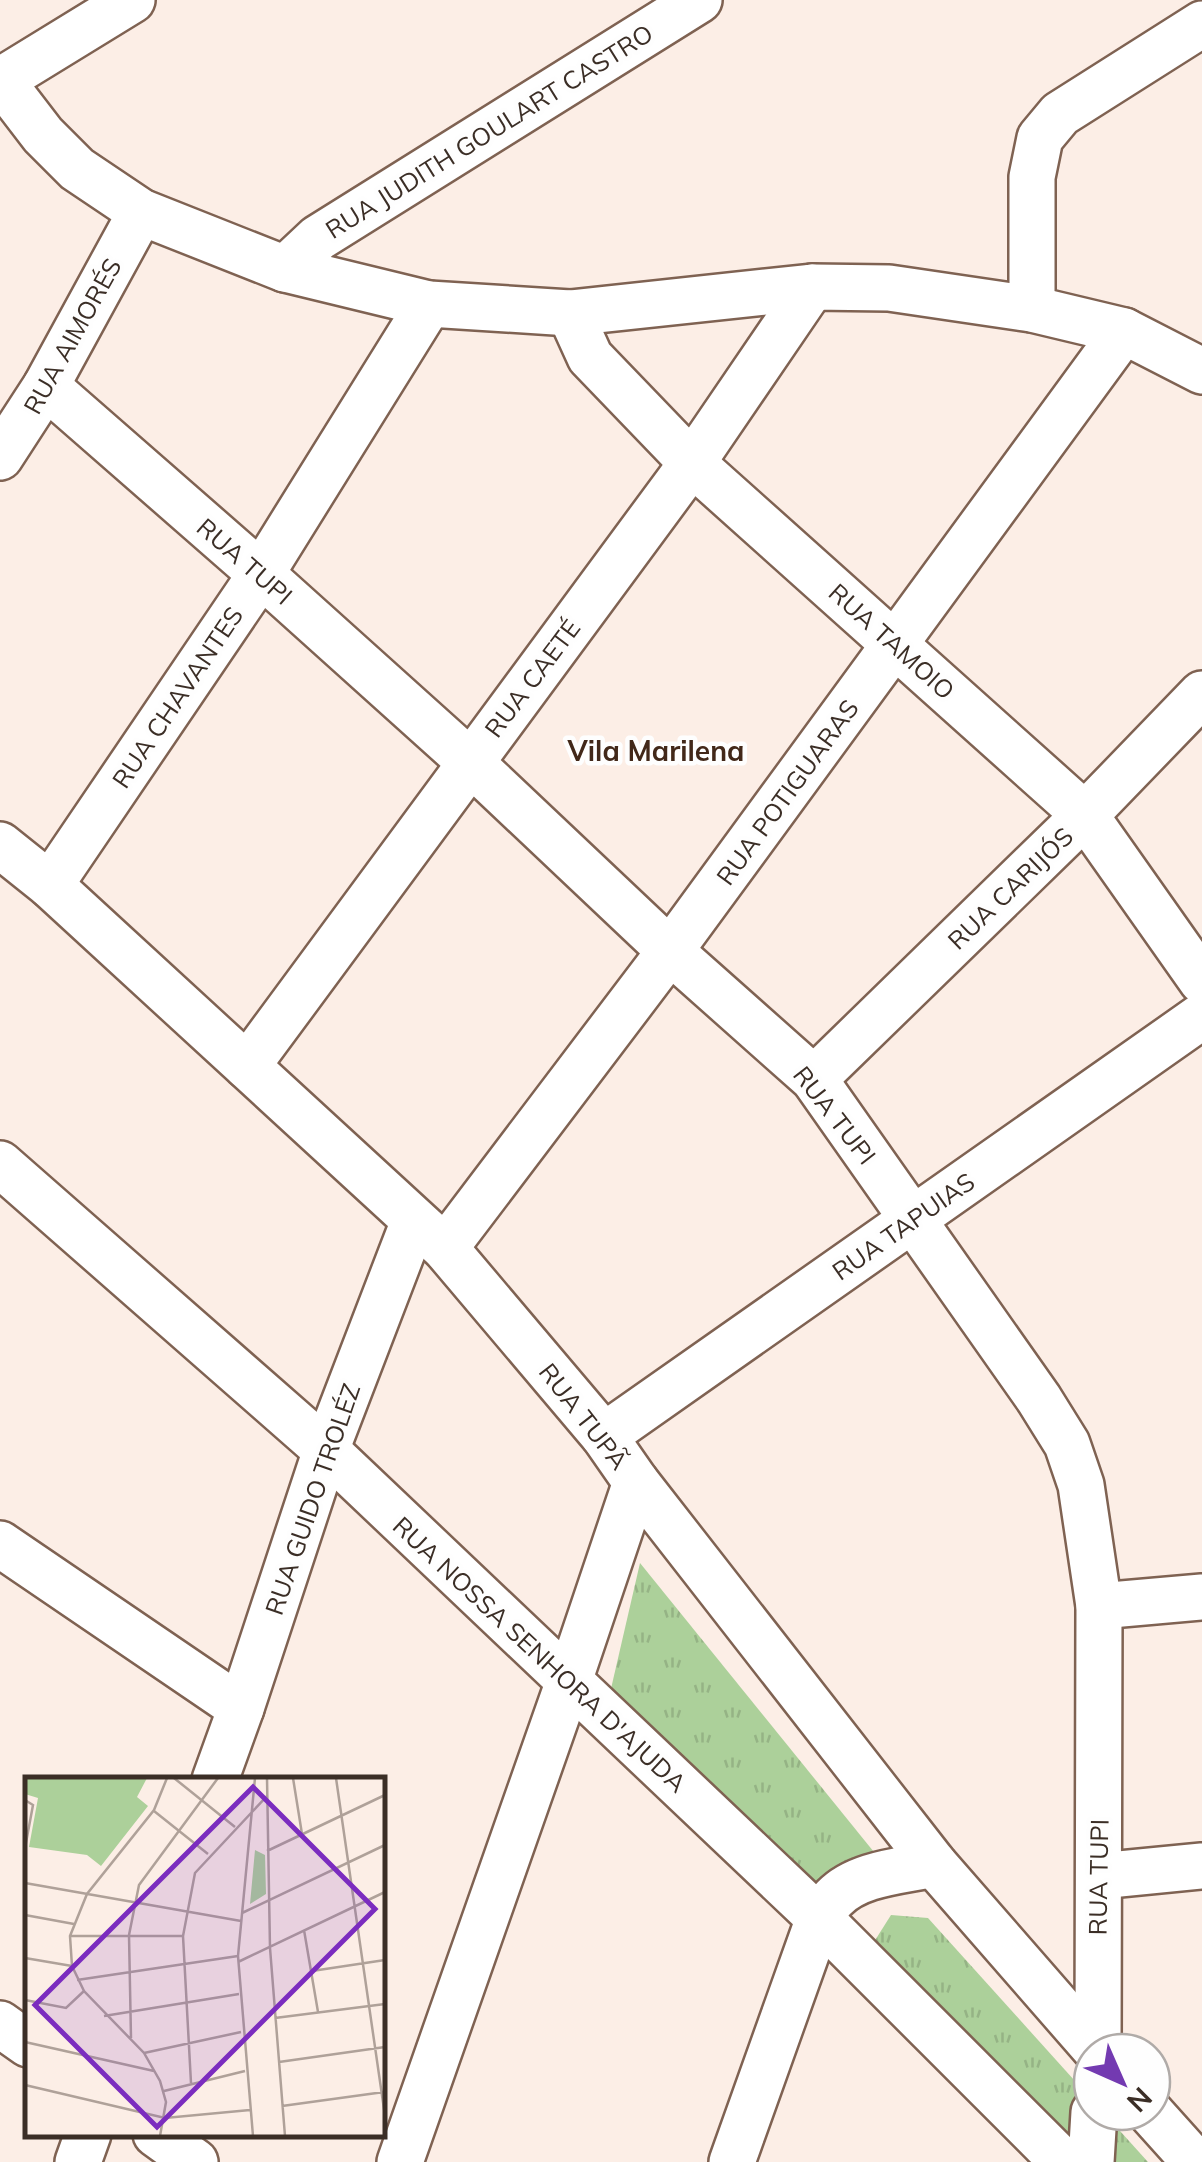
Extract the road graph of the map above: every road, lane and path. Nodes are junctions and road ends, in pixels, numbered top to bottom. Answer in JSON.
{"nodes":[{"id":1,"x":132,"y":0,"type":"edge"},
{"id":2,"x":699,"y":0,"type":"edge"},
{"id":3,"x":1202,"y":24,"type":"edge"},
{"id":4,"x":0,"y":80,"type":"edge"},
{"id":5,"x":140,"y":212,"type":"junction"},
{"id":6,"x":284,"y":269,"type":"junction"},
{"id":7,"x":812,"y":287,"type":"junction"},
{"id":8,"x":429,"y":304,"type":"junction"},
{"id":9,"x":1032,"y":309,"type":"junction"},
{"id":10,"x":570,"y":312,"type":"junction"},
{"id":11,"x":1124,"y":332,"type":"junction"},
{"id":12,"x":1202,"y":371,"type":"edge"},
{"id":13,"x":46,"y":386,"type":"junction"},
{"id":14,"x":0,"y":457,"type":"edge"},
{"id":15,"x":692,"y":462,"type":"junction"},
{"id":16,"x":261,"y":574,"type":"junction"},
{"id":17,"x":896,"y":645,"type":"junction"},
{"id":18,"x":1202,"y":694,"type":"edge"},
{"id":19,"x":470,"y":762,"type":"junction"},
{"id":20,"x":1086,"y":814,"type":"junction"},
{"id":21,"x":0,"y":844,"type":"edge"},
{"id":22,"x":50,"y":885,"type":"junction"},
{"id":23,"x":670,"y":951,"type":"junction"},
{"id":24,"x":1202,"y":981,"type":"edge"},
{"id":25,"x":1202,"y":1016,"type":"edge"},
{"id":26,"x":247,"y":1066,"type":"junction"},
{"id":27,"x":814,"y":1079,"type":"junction"},
{"id":28,"x":0,"y":1164,"type":"edge"},
{"id":29,"x":912,"y":1220,"type":"junction"},
{"id":30,"x":429,"y":1234,"type":"junction"},
{"id":31,"x":604,"y":1436,"type":"junction"},
{"id":32,"x":326,"y":1450,"type":"junction"},
{"id":33,"x":636,"y":1482,"type":"junction"},
{"id":34,"x":0,"y":1544,"type":"edge"},
{"id":35,"x":1202,"y":1597,"type":"edge"},
{"id":36,"x":1099,"y":1606,"type":"junction"},
{"id":37,"x":569,"y":1681,"type":"junction"},
{"id":38,"x":242,"y":1708,"type":"junction"},
{"id":39,"x":217,"y":1777,"type":"edge"},
{"id":40,"x":934,"y":1864,"type":"junction"},
{"id":41,"x":1202,"y":1866,"type":"edge"},
{"id":42,"x":1099,"y":1876,"type":"junction"},
{"id":43,"x":819,"y":1918,"type":"junction"},
{"id":44,"x":0,"y":2024,"type":"edge"},
{"id":45,"x":1081,"y":2032,"type":"edge"},
{"id":46,"x":1098,"y":2032,"type":"edge"},
{"id":47,"x":25,"y":2042,"type":"edge"},
{"id":48,"x":1093,"y":2132,"type":"edge"},
{"id":49,"x":1168,"y":2132,"type":"edge"},
{"id":50,"x":87,"y":2137,"type":"edge"},
{"id":51,"x":160,"y":2137,"type":"edge"},
{"id":52,"x":78,"y":2162,"type":"edge"},
{"id":53,"x":195,"y":2162,"type":"edge"},
{"id":54,"x":400,"y":2162,"type":"edge"},
{"id":55,"x":732,"y":2162,"type":"edge"},
{"id":56,"x":1062,"y":2162,"type":"edge"},
{"id":57,"x":1092,"y":2162,"type":"edge"},
{"id":58,"x":1194,"y":2162,"type":"edge"}],
"edges":[{"from":1,"to":4,"type":"street"},
{"from":2,"to":6,"type":"street","name":"RUA JUDITH GOULART CASTRO"},
{"from":3,"to":9,"type":"street"},
{"from":4,"to":5,"type":"street"},
{"from":5,"to":6,"type":"street"},
{"from":5,"to":13,"type":"street","name":"RUA AIMORÉS"},
{"from":6,"to":8,"type":"street"},
{"from":7,"to":9,"type":"street"},
{"from":7,"to":10,"type":"street"},
{"from":7,"to":15,"type":"street","name":"RUA CAETÉ"},
{"from":8,"to":10,"type":"street"},
{"from":8,"to":16,"type":"street","name":"RUA CHAVANTES"},
{"from":9,"to":11,"type":"street"},
{"from":10,"to":15,"type":"street","name":"RUA TAMOIO"},
{"from":11,"to":12,"type":"street"},
{"from":11,"to":17,"type":"street","name":"RUA POTIGUARAS"},
{"from":13,"to":14,"type":"street","name":"RUA AIMORÉS"},
{"from":13,"to":16,"type":"street","name":"RUA TUPI"},
{"from":15,"to":17,"type":"street","name":"RUA TAMOIO"},
{"from":15,"to":19,"type":"street","name":"RUA CAETÉ"},
{"from":16,"to":19,"type":"street","name":"RUA TUPI"},
{"from":16,"to":22,"type":"street","name":"RUA CHAVANTES"},
{"from":17,"to":20,"type":"street","name":"RUA TAMOIO"},
{"from":17,"to":23,"type":"street","name":"RUA POTIGUARAS"},
{"from":18,"to":20,"type":"street","name":"RUA CARIJÓS"},
{"from":19,"to":23,"type":"street","name":"RUA TUPI"},
{"from":19,"to":26,"type":"street","name":"RUA CAETÉ"},
{"from":20,"to":24,"type":"street","name":"RUA TAMOIO"},
{"from":20,"to":27,"type":"street","name":"RUA CARIJÓS"},
{"from":21,"to":22,"type":"street","name":"RUA TUPÃ"},
{"from":22,"to":26,"type":"street","name":"RUA TUPÃ"},
{"from":23,"to":27,"type":"street","name":"RUA TUPI"},
{"from":23,"to":30,"type":"street","name":"RUA POTIGUARAS"},
{"from":25,"to":29,"type":"street","name":"RUA TAPUIAS"},
{"from":26,"to":30,"type":"street","name":"RUA TUPÃ"},
{"from":27,"to":29,"type":"street","name":"RUA TUPI"},
{"from":28,"to":32,"type":"street","name":"RUA NOSSA SENHORA D'AJUDA"},
{"from":29,"to":31,"type":"street","name":"RUA TAPUIAS"},
{"from":29,"to":36,"type":"street","name":"RUA TUPI"},
{"from":30,"to":31,"type":"street","name":"RUA TUPÃ"},
{"from":30,"to":32,"type":"street","name":"RUA GUIDO TROLÉZ"},
{"from":31,"to":33,"type":"street","name":"RUA TUPÃ"},
{"from":32,"to":37,"type":"street","name":"RUA NOSSA SENHORA D'AJUDA"},
{"from":32,"to":38,"type":"street","name":"RUA GUIDO TROLÉZ"},
{"from":33,"to":37,"type":"street"},
{"from":33,"to":40,"type":"street","name":"RUA TUPÃ"},
{"from":34,"to":38,"type":"street"},
{"from":35,"to":36,"type":"street"},
{"from":36,"to":42,"type":"street","name":"RUA TUPI"},
{"from":37,"to":43,"type":"street","name":"RUA NOSSA SENHORA D'AJUDA"},
{"from":37,"to":54,"type":"street"},
{"from":38,"to":39,"type":"street","name":"RUA GUIDO TROLÉZ"},
{"from":40,"to":43,"type":"street"},
{"from":40,"to":45,"type":"street","name":"RUA TUPÃ"},
{"from":41,"to":42,"type":"street"},
{"from":42,"to":46,"type":"street","name":"RUA TUPI"},
{"from":43,"to":55,"type":"street"},
{"from":43,"to":56,"type":"street","name":"RUA NOSSA SENHORA D'AJUDA"},
{"from":44,"to":47,"type":"street"},
{"from":48,"to":57,"type":"street"},
{"from":49,"to":58,"type":"street"},
{"from":50,"to":52,"type":"street"},
{"from":51,"to":53,"type":"street"}]}
